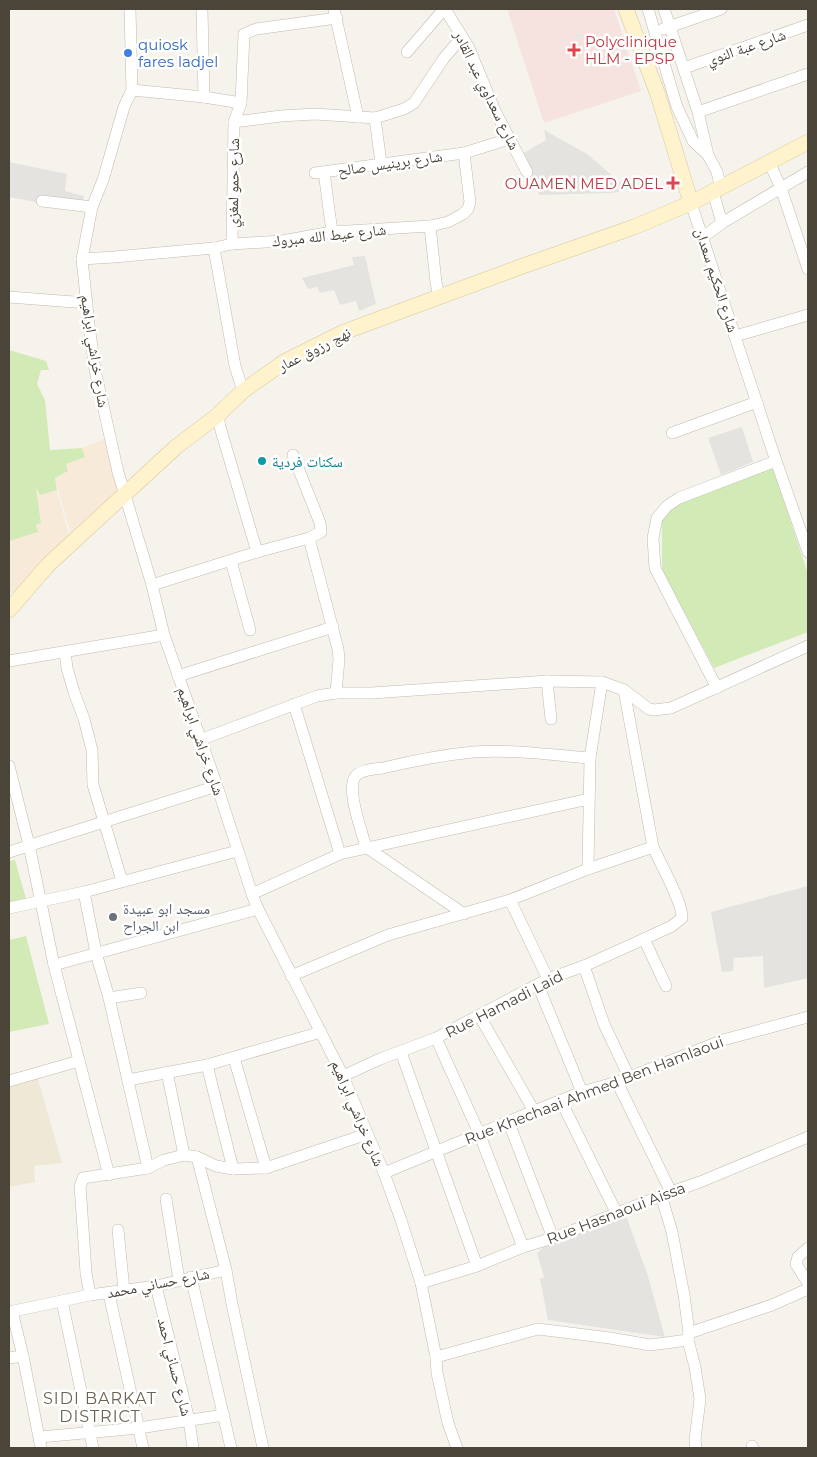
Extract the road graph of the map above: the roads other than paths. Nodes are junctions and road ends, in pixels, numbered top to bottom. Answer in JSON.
{"nodes":[{"id":1,"x":130,"y":9,"type":"edge"},
{"id":2,"x":202,"y":9,"type":"edge"},
{"id":3,"x":445,"y":9,"type":"edge"},
{"id":4,"x":626,"y":9,"type":"edge"},
{"id":5,"x":663,"y":9,"type":"edge"},
{"id":6,"x":721,"y":9,"type":"edge"},
{"id":7,"x":648,"y":11,"type":"edge"},
{"id":8,"x":335,"y":13,"type":"edge"},
{"id":9,"x":808,"y":25,"type":"edge"},
{"id":10,"x":670,"y":27,"type":"junction"},
{"id":11,"x":655,"y":33,"type":"junction"},
{"id":12,"x":462,"y":37,"type":"junction"},
{"id":13,"x":407,"y":52,"type":"dead end"},
{"id":14,"x":684,"y":68,"type":"junction"},
{"id":15,"x":808,"y":74,"type":"edge"},
{"id":16,"x":132,"y":90,"type":"junction"},
{"id":17,"x":204,"y":97,"type":"junction"},
{"id":18,"x":241,"y":103,"type":"junction"},
{"id":19,"x":677,"y":107,"type":"junction"},
{"id":20,"x":698,"y":112,"type":"junction"},
{"id":21,"x":663,"y":113,"type":"junction"},
{"id":22,"x":358,"y":117,"type":"junction"},
{"id":23,"x":374,"y":118,"type":"junction"},
{"id":24,"x":234,"y":122,"type":"junction"},
{"id":25,"x":509,"y":140,"type":"junction"},
{"id":26,"x":808,"y":142,"type":"edge"},
{"id":27,"x":464,"y":153,"type":"junction"},
{"id":28,"x":708,"y":155,"type":"junction"},
{"id":29,"x":770,"y":162,"type":"junction"},
{"id":30,"x":381,"y":163,"type":"junction"},
{"id":31,"x":527,"y":172,"type":"dead end"},
{"id":32,"x":808,"y":172,"type":"edge"},
{"id":33,"x":782,"y":188,"type":"junction"},
{"id":34,"x":717,"y":190,"type":"junction"},
{"id":35,"x":42,"y":201,"type":"dead end"},
{"id":36,"x":691,"y":203,"type":"junction"},
{"id":37,"x":92,"y":207,"type":"junction"},
{"id":38,"x":722,"y":223,"type":"junction"},
{"id":39,"x":430,"y":226,"type":"junction"},
{"id":40,"x":332,"y":232,"type":"junction"},
{"id":41,"x":702,"y":237,"type":"junction"},
{"id":42,"x":232,"y":244,"type":"junction"},
{"id":43,"x":214,"y":248,"type":"junction"},
{"id":44,"x":82,"y":259,"type":"junction"},
{"id":45,"x":808,"y":269,"type":"edge"},
{"id":46,"x":9,"y":297,"type":"edge"},
{"id":47,"x":439,"y":298,"type":"junction"},
{"id":48,"x":87,"y":303,"type":"junction"},
{"id":49,"x":808,"y":315,"type":"edge"},
{"id":50,"x":735,"y":336,"type":"junction"},
{"id":51,"x":244,"y":391,"type":"junction"},
{"id":52,"x":757,"y":402,"type":"junction"},
{"id":53,"x":218,"y":415,"type":"junction"},
{"id":54,"x":672,"y":433,"type":"dead end"},
{"id":55,"x":294,"y":455,"type":"dead end"},
{"id":56,"x":776,"y":461,"type":"junction"},
{"id":57,"x":124,"y":495,"type":"junction"},
{"id":58,"x":803,"y":520,"type":"edge"},
{"id":59,"x":308,"y":538,"type":"junction"},
{"id":60,"x":257,"y":552,"type":"junction"},
{"id":61,"x":808,"y":552,"type":"edge"},
{"id":62,"x":231,"y":560,"type":"junction"},
{"id":63,"x":152,"y":585,"type":"junction"},
{"id":64,"x":9,"y":610,"type":"edge"},
{"id":65,"x":333,"y":627,"type":"junction"},
{"id":66,"x":250,"y":630,"type":"dead end"},
{"id":67,"x":164,"y":635,"type":"junction"},
{"id":68,"x":808,"y":646,"type":"edge"},
{"id":69,"x":65,"y":652,"type":"junction"},
{"id":70,"x":9,"y":661,"type":"edge"},
{"id":71,"x":178,"y":676,"type":"junction"},
{"id":72,"x":547,"y":681,"type":"junction"},
{"id":73,"x":602,"y":682,"type":"junction"},
{"id":74,"x":717,"y":688,"type":"junction"},
{"id":75,"x":624,"y":690,"type":"junction"},
{"id":76,"x":336,"y":693,"type":"junction"},
{"id":77,"x":294,"y":704,"type":"junction"},
{"id":78,"x":551,"y":719,"type":"dead end"},
{"id":79,"x":200,"y":740,"type":"junction"},
{"id":80,"x":590,"y":758,"type":"junction"},
{"id":81,"x":9,"y":766,"type":"edge"},
{"id":82,"x":217,"y":786,"type":"junction"},
{"id":83,"x":589,"y":799,"type":"junction"},
{"id":84,"x":104,"y":823,"type":"junction"},
{"id":85,"x":29,"y":845,"type":"junction"},
{"id":86,"x":366,"y":847,"type":"junction"},
{"id":87,"x":653,"y":847,"type":"junction"},
{"id":88,"x":237,"y":851,"type":"junction"},
{"id":89,"x":9,"y":852,"type":"edge"},
{"id":90,"x":340,"y":854,"type":"junction"},
{"id":91,"x":588,"y":869,"type":"junction"},
{"id":92,"x":122,"y":881,"type":"junction"},
{"id":93,"x":84,"y":892,"type":"junction"},
{"id":94,"x":252,"y":894,"type":"junction"},
{"id":95,"x":510,"y":900,"type":"junction"},
{"id":96,"x":40,"y":901,"type":"junction"},
{"id":97,"x":9,"y":908,"type":"edge"},
{"id":98,"x":258,"y":909,"type":"junction"},
{"id":99,"x":464,"y":914,"type":"junction"},
{"id":100,"x":644,"y":939,"type":"junction"},
{"id":101,"x":96,"y":954,"type":"junction"},
{"id":102,"x":54,"y":965,"type":"junction"},
{"id":103,"x":584,"y":966,"type":"junction"},
{"id":104,"x":291,"y":976,"type":"junction"},
{"id":105,"x":543,"y":982,"type":"junction"},
{"id":106,"x":666,"y":986,"type":"dead end"},
{"id":107,"x":141,"y":993,"type":"dead end"},
{"id":108,"x":109,"y":998,"type":"junction"},
{"id":109,"x":479,"y":1015,"type":"junction"},
{"id":110,"x":808,"y":1017,"type":"edge"},
{"id":111,"x":321,"y":1032,"type":"junction"},
{"id":112,"x":436,"y":1038,"type":"junction"},
{"id":113,"x":401,"y":1052,"type":"junction"},
{"id":114,"x":234,"y":1058,"type":"junction"},
{"id":115,"x":79,"y":1061,"type":"junction"},
{"id":116,"x":207,"y":1065,"type":"junction"},
{"id":117,"x":167,"y":1072,"type":"junction"},
{"id":118,"x":343,"y":1076,"type":"junction"},
{"id":119,"x":629,"y":1077,"type":"junction"},
{"id":120,"x":128,"y":1080,"type":"junction"},
{"id":121,"x":9,"y":1081,"type":"edge"},
{"id":122,"x":617,"y":1082,"type":"junction"},
{"id":123,"x":582,"y":1092,"type":"junction"},
{"id":124,"x":561,"y":1101,"type":"junction"},
{"id":125,"x":534,"y":1111,"type":"junction"},
{"id":126,"x":509,"y":1123,"type":"junction"},
{"id":127,"x":479,"y":1133,"type":"junction"},
{"id":128,"x":367,"y":1134,"type":"junction"},
{"id":129,"x":808,"y":1137,"type":"edge"},
{"id":130,"x":435,"y":1151,"type":"junction"},
{"id":131,"x":184,"y":1155,"type":"junction"},
{"id":132,"x":197,"y":1157,"type":"junction"},
{"id":133,"x":148,"y":1168,"type":"junction"},
{"id":134,"x":266,"y":1168,"type":"junction"},
{"id":135,"x":233,"y":1169,"type":"junction"},
{"id":136,"x":384,"y":1173,"type":"junction"},
{"id":137,"x":109,"y":1175,"type":"junction"},
{"id":138,"x":666,"y":1193,"type":"junction"},
{"id":139,"x":166,"y":1199,"type":"dead end"},
{"id":140,"x":617,"y":1214,"type":"junction"},
{"id":141,"x":118,"y":1230,"type":"dead end"},
{"id":142,"x":553,"y":1238,"type":"junction"},
{"id":143,"x":523,"y":1247,"type":"junction"},
{"id":144,"x":808,"y":1248,"type":"edge"},
{"id":145,"x":477,"y":1266,"type":"junction"},
{"id":146,"x":226,"y":1270,"type":"junction"},
{"id":147,"x":185,"y":1279,"type":"junction"},
{"id":148,"x":421,"y":1283,"type":"junction"},
{"id":149,"x":808,"y":1283,"type":"edge"},
{"id":150,"x":156,"y":1286,"type":"junction"},
{"id":151,"x":808,"y":1289,"type":"edge"},
{"id":152,"x":124,"y":1290,"type":"junction"},
{"id":153,"x":108,"y":1294,"type":"junction"},
{"id":154,"x":90,"y":1295,"type":"junction"},
{"id":155,"x":62,"y":1301,"type":"junction"},
{"id":156,"x":10,"y":1312,"type":"edge"},
{"id":157,"x":689,"y":1336,"type":"junction"},
{"id":158,"x":23,"y":1356,"type":"junction"},
{"id":159,"x":436,"y":1357,"type":"junction"},
{"id":160,"x":9,"y":1358,"type":"edge"},
{"id":161,"x":224,"y":1415,"type":"junction"},
{"id":162,"x":189,"y":1420,"type":"junction"},
{"id":163,"x":139,"y":1428,"type":"junction"},
{"id":164,"x":90,"y":1432,"type":"junction"},
{"id":165,"x":41,"y":1443,"type":"edge"},
{"id":166,"x":93,"y":1448,"type":"edge"},
{"id":167,"x":143,"y":1448,"type":"edge"},
{"id":168,"x":193,"y":1448,"type":"edge"},
{"id":169,"x":231,"y":1448,"type":"edge"},
{"id":170,"x":263,"y":1448,"type":"edge"},
{"id":171,"x":457,"y":1448,"type":"edge"},
{"id":172,"x":696,"y":1448,"type":"edge"}],
"edges":[{"from":1,"to":16,"type":"street","name":"شارع خراشي ابراهيم"},
{"from":2,"to":17,"type":"street"},
{"from":3,"to":12,"type":"street","name":"شارع سعداوي عبد القادر"},
{"from":3,"to":13,"type":"street"},
{"from":4,"to":21,"type":"main road","name":"شارع الحكيم سعدان"},
{"from":5,"to":7,"type":"street"},
{"from":5,"to":10,"type":"street"},
{"from":6,"to":10,"type":"street"},
{"from":7,"to":11,"type":"street"},
{"from":8,"to":18,"type":"street","name":"شارع حمو لمغزي"},
{"from":8,"to":22,"type":"street"},
{"from":9,"to":14,"type":"street","name":"شارع عبة النوي"},
{"from":10,"to":11,"type":"street"},
{"from":10,"to":14,"type":"street"},
{"from":11,"to":19,"type":"street"},
{"from":12,"to":23,"type":"street"},
{"from":12,"to":25,"type":"street","name":"شارع سعداوي عبد القادر"},
{"from":14,"to":20,"type":"street"},
{"from":15,"to":20,"type":"street"},
{"from":16,"to":17,"type":"street"},
{"from":16,"to":37,"type":"street","name":"شارع خراشي ابراهيم"},
{"from":17,"to":18,"type":"street"},
{"from":18,"to":24,"type":"street","name":"شارع حمو لمغزي"},
{"from":19,"to":21,"type":"street"},
{"from":19,"to":28,"type":"street"},
{"from":20,"to":28,"type":"street"},
{"from":21,"to":36,"type":"main road","name":"شارع الحكيم سعدان"},
{"from":22,"to":23,"type":"street"},
{"from":22,"to":24,"type":"street"},
{"from":23,"to":30,"type":"street"},
{"from":24,"to":42,"type":"street","name":"شارع حمو لمغزي"},
{"from":25,"to":27,"type":"street"},
{"from":25,"to":31,"type":"street","name":"شارع سعداوي عبد القادر"},
{"from":26,"to":29,"type":"main road","name":"نهج رزوق عمار"},
{"from":27,"to":30,"type":"street","name":"شارع برينيس صالح"},
{"from":27,"to":39,"type":"street","name":"شارع عيط الله مبروك"},
{"from":28,"to":34,"type":"street"},
{"from":29,"to":33,"type":"street"},
{"from":29,"to":34,"type":"main road","name":"نهج رزوق عمار"},
{"from":30,"to":40,"type":"street","name":"شارع برينيس صالح"},
{"from":32,"to":33,"type":"street"},
{"from":33,"to":38,"type":"street"},
{"from":33,"to":45,"type":"street"},
{"from":34,"to":36,"type":"main road","name":"نهج رزوق عمار"},
{"from":34,"to":38,"type":"street"},
{"from":35,"to":37,"type":"street"},
{"from":36,"to":41,"type":"street","name":"شارع الحكيم سعدان"},
{"from":36,"to":47,"type":"main road","name":"نهج رزوق عمار"},
{"from":37,"to":44,"type":"street","name":"شارع خراشي ابراهيم"},
{"from":38,"to":41,"type":"street"},
{"from":39,"to":40,"type":"street","name":"شارع عيط الله مبروك"},
{"from":39,"to":47,"type":"street"},
{"from":40,"to":42,"type":"street","name":"شارع عيط الله مبروك"},
{"from":41,"to":50,"type":"street","name":"شارع الحكيم سعدان"},
{"from":42,"to":43,"type":"street","name":"شارع عيط الله مبروك"},
{"from":43,"to":44,"type":"street","name":"شارع عيط الله مبروك"},
{"from":43,"to":51,"type":"street"},
{"from":44,"to":48,"type":"street","name":"شارع خراشي ابراهيم"},
{"from":46,"to":48,"type":"street"},
{"from":47,"to":51,"type":"main road","name":"نهج رزوق عمار"},
{"from":48,"to":57,"type":"street","name":"شارع خراشي ابراهيم"},
{"from":49,"to":50,"type":"street"},
{"from":50,"to":52,"type":"street","name":"شارع الحكيم سعدان"},
{"from":51,"to":53,"type":"main road","name":"نهج رزوق عمار"},
{"from":52,"to":54,"type":"street"},
{"from":52,"to":56,"type":"street","name":"شارع الحكيم سعدان"},
{"from":53,"to":57,"type":"main road","name":"نهج رزوق عمار"},
{"from":53,"to":60,"type":"street"},
{"from":55,"to":59,"type":"street"},
{"from":56,"to":58,"type":"street","name":"شارع الحكيم سعدان"},
{"from":56,"to":74,"type":"street"},
{"from":57,"to":63,"type":"street","name":"شارع خراشي ابراهيم"},
{"from":57,"to":64,"type":"main road","name":"نهج رزوق عمار"},
{"from":58,"to":61,"type":"street","name":"شارع الحكيم سعدان"},
{"from":59,"to":60,"type":"street"},
{"from":59,"to":65,"type":"street"},
{"from":60,"to":62,"type":"street"},
{"from":62,"to":63,"type":"street"},
{"from":62,"to":66,"type":"street"},
{"from":63,"to":67,"type":"street","name":"شارع خراشي ابراهيم"},
{"from":65,"to":71,"type":"street"},
{"from":65,"to":76,"type":"street"},
{"from":67,"to":69,"type":"street"},
{"from":67,"to":71,"type":"street","name":"شارع خراشي ابراهيم"},
{"from":68,"to":74,"type":"street"},
{"from":69,"to":70,"type":"street"},
{"from":69,"to":84,"type":"street"},
{"from":71,"to":79,"type":"street","name":"شارع خراشي ابراهيم"},
{"from":72,"to":73,"type":"street"},
{"from":72,"to":76,"type":"street"},
{"from":72,"to":78,"type":"street"},
{"from":73,"to":75,"type":"street"},
{"from":73,"to":80,"type":"street"},
{"from":74,"to":75,"type":"street"},
{"from":75,"to":87,"type":"street","name":"Rue Hamadi Laid"},
{"from":76,"to":77,"type":"street"},
{"from":77,"to":79,"type":"street"},
{"from":77,"to":90,"type":"street"},
{"from":79,"to":82,"type":"street","name":"شارع خراشي ابراهيم"},
{"from":80,"to":83,"type":"street"},
{"from":80,"to":86,"type":"street"},
{"from":81,"to":85,"type":"street"},
{"from":82,"to":84,"type":"street"},
{"from":82,"to":88,"type":"street","name":"شارع خراشي ابراهيم"},
{"from":83,"to":86,"type":"street"},
{"from":83,"to":91,"type":"street"},
{"from":84,"to":85,"type":"street"},
{"from":84,"to":92,"type":"street"},
{"from":85,"to":89,"type":"street"},
{"from":85,"to":96,"type":"street"},
{"from":86,"to":90,"type":"street"},
{"from":86,"to":99,"type":"street"},
{"from":87,"to":91,"type":"street"},
{"from":87,"to":100,"type":"street","name":"Rue Hamadi Laid"},
{"from":88,"to":92,"type":"street"},
{"from":88,"to":94,"type":"street","name":"شارع خراشي ابراهيم"},
{"from":90,"to":94,"type":"street"},
{"from":91,"to":95,"type":"street"},
{"from":92,"to":93,"type":"street"},
{"from":93,"to":96,"type":"street"},
{"from":93,"to":101,"type":"street"},
{"from":94,"to":98,"type":"street","name":"شارع خراشي ابراهيم"},
{"from":95,"to":99,"type":"street"},
{"from":95,"to":105,"type":"street"},
{"from":96,"to":97,"type":"street"},
{"from":96,"to":102,"type":"street"},
{"from":98,"to":101,"type":"street"},
{"from":98,"to":104,"type":"street","name":"شارع خراشي ابراهيم"},
{"from":99,"to":104,"type":"street"},
{"from":100,"to":103,"type":"street","name":"Rue Hamadi Laid"},
{"from":100,"to":106,"type":"street"},
{"from":101,"to":102,"type":"street"},
{"from":101,"to":108,"type":"street"},
{"from":102,"to":115,"type":"street"},
{"from":103,"to":105,"type":"street","name":"Rue Hamadi Laid"},
{"from":103,"to":119,"type":"street"},
{"from":104,"to":111,"type":"street","name":"شارع خراشي ابراهيم"},
{"from":105,"to":109,"type":"street","name":"Rue Hamadi Laid"},
{"from":105,"to":123,"type":"street"},
{"from":107,"to":108,"type":"street"},
{"from":108,"to":120,"type":"street"},
{"from":109,"to":112,"type":"street","name":"Rue Hamadi Laid"},
{"from":109,"to":125,"type":"street"},
{"from":110,"to":119,"type":"street","name":"Rue Khechaai Ahmed Ben Hamlaoui"},
{"from":111,"to":114,"type":"street"},
{"from":111,"to":118,"type":"street","name":"شارع خراشي ابراهيم"},
{"from":112,"to":113,"type":"street","name":"Rue Hamadi Laid"},
{"from":112,"to":127,"type":"street"},
{"from":113,"to":118,"type":"street","name":"Rue Hamadi Laid"},
{"from":113,"to":130,"type":"street"},
{"from":114,"to":116,"type":"street"},
{"from":114,"to":134,"type":"street"},
{"from":115,"to":121,"type":"street"},
{"from":115,"to":137,"type":"street"},
{"from":116,"to":117,"type":"street"},
{"from":116,"to":135,"type":"street"},
{"from":117,"to":120,"type":"street"},
{"from":117,"to":131,"type":"street"},
{"from":118,"to":128,"type":"street","name":"شارع خراشي ابراهيم"},
{"from":119,"to":122,"type":"street","name":"Rue Khechaai Ahmed Ben Hamlaoui"},
{"from":120,"to":133,"type":"street"},
{"from":122,"to":123,"type":"street","name":"Rue Khechaai Ahmed Ben Hamlaoui"},
{"from":122,"to":138,"type":"street"},
{"from":123,"to":124,"type":"street","name":"Rue Khechaai Ahmed Ben Hamlaoui"},
{"from":124,"to":125,"type":"street","name":"Rue Khechaai Ahmed Ben Hamlaoui"},
{"from":124,"to":140,"type":"street"},
{"from":125,"to":126,"type":"street","name":"Rue Khechaai Ahmed Ben Hamlaoui"},
{"from":126,"to":127,"type":"street","name":"Rue Khechaai Ahmed Ben Hamlaoui"},
{"from":126,"to":142,"type":"street"},
{"from":127,"to":130,"type":"street","name":"Rue Khechaai Ahmed Ben Hamlaoui"},
{"from":127,"to":143,"type":"street"},
{"from":128,"to":134,"type":"street","name":"شارع حساني محمد"},
{"from":128,"to":136,"type":"street","name":"شارع خراشي ابراهيم"},
{"from":129,"to":138,"type":"street","name":"Rue Hasnaoui Aissa"},
{"from":130,"to":136,"type":"street","name":"Rue Khechaai Ahmed Ben Hamlaoui"},
{"from":130,"to":145,"type":"street"},
{"from":131,"to":132,"type":"street","name":"شارع حساني محمد"},
{"from":131,"to":133,"type":"street","name":"شارع حساني محمد"},
{"from":132,"to":135,"type":"street","name":"شارع حساني محمد"},
{"from":132,"to":146,"type":"street"},
{"from":133,"to":137,"type":"street","name":"شارع حساني محمد"},
{"from":134,"to":135,"type":"street","name":"شارع حساني محمد"},
{"from":136,"to":148,"type":"street","name":"شارع خراشي ابراهيم"},
{"from":137,"to":154,"type":"street","name":"شارع حساني محمد"},
{"from":138,"to":140,"type":"street","name":"Rue Hasnaoui Aissa"},
{"from":138,"to":157,"type":"street"},
{"from":139,"to":147,"type":"street"},
{"from":140,"to":142,"type":"street","name":"Rue Hasnaoui Aissa"},
{"from":141,"to":152,"type":"street"},
{"from":142,"to":143,"type":"street","name":"Rue Hasnaoui Aissa"},
{"from":143,"to":145,"type":"street","name":"Rue Hasnaoui Aissa"},
{"from":144,"to":149,"type":"street"},
{"from":145,"to":148,"type":"street","name":"Rue Hasnaoui Aissa"},
{"from":146,"to":147,"type":"street","name":"شارع حساني محمد"},
{"from":146,"to":170,"type":"street"},
{"from":147,"to":150,"type":"street","name":"شارع حساني محمد"},
{"from":147,"to":161,"type":"street"},
{"from":148,"to":159,"type":"street","name":"شارع خراشي ابراهيم"},
{"from":150,"to":152,"type":"street","name":"شارع حساني محمد"},
{"from":150,"to":162,"type":"street","name":"شارع حساني احمد"},
{"from":151,"to":157,"type":"street"},
{"from":152,"to":153,"type":"street","name":"شارع حساني محمد"},
{"from":153,"to":154,"type":"street","name":"شارع حساني محمد"},
{"from":153,"to":163,"type":"street"},
{"from":154,"to":155,"type":"street","name":"شارع حساني محمد"},
{"from":155,"to":156,"type":"street","name":"شارع حساني محمد"},
{"from":155,"to":164,"type":"street"},
{"from":156,"to":158,"type":"street"},
{"from":157,"to":159,"type":"street"},
{"from":157,"to":172,"type":"street"},
{"from":158,"to":160,"type":"street"},
{"from":158,"to":165,"type":"street"},
{"from":159,"to":171,"type":"street","name":"شارع خراشي ابراهيم"},
{"from":161,"to":162,"type":"street"},
{"from":161,"to":169,"type":"street"},
{"from":162,"to":163,"type":"street"},
{"from":162,"to":168,"type":"street","name":"شارع حساني احمد"},
{"from":163,"to":164,"type":"street"},
{"from":163,"to":167,"type":"street"},
{"from":164,"to":165,"type":"street"},
{"from":164,"to":166,"type":"street"}]}
